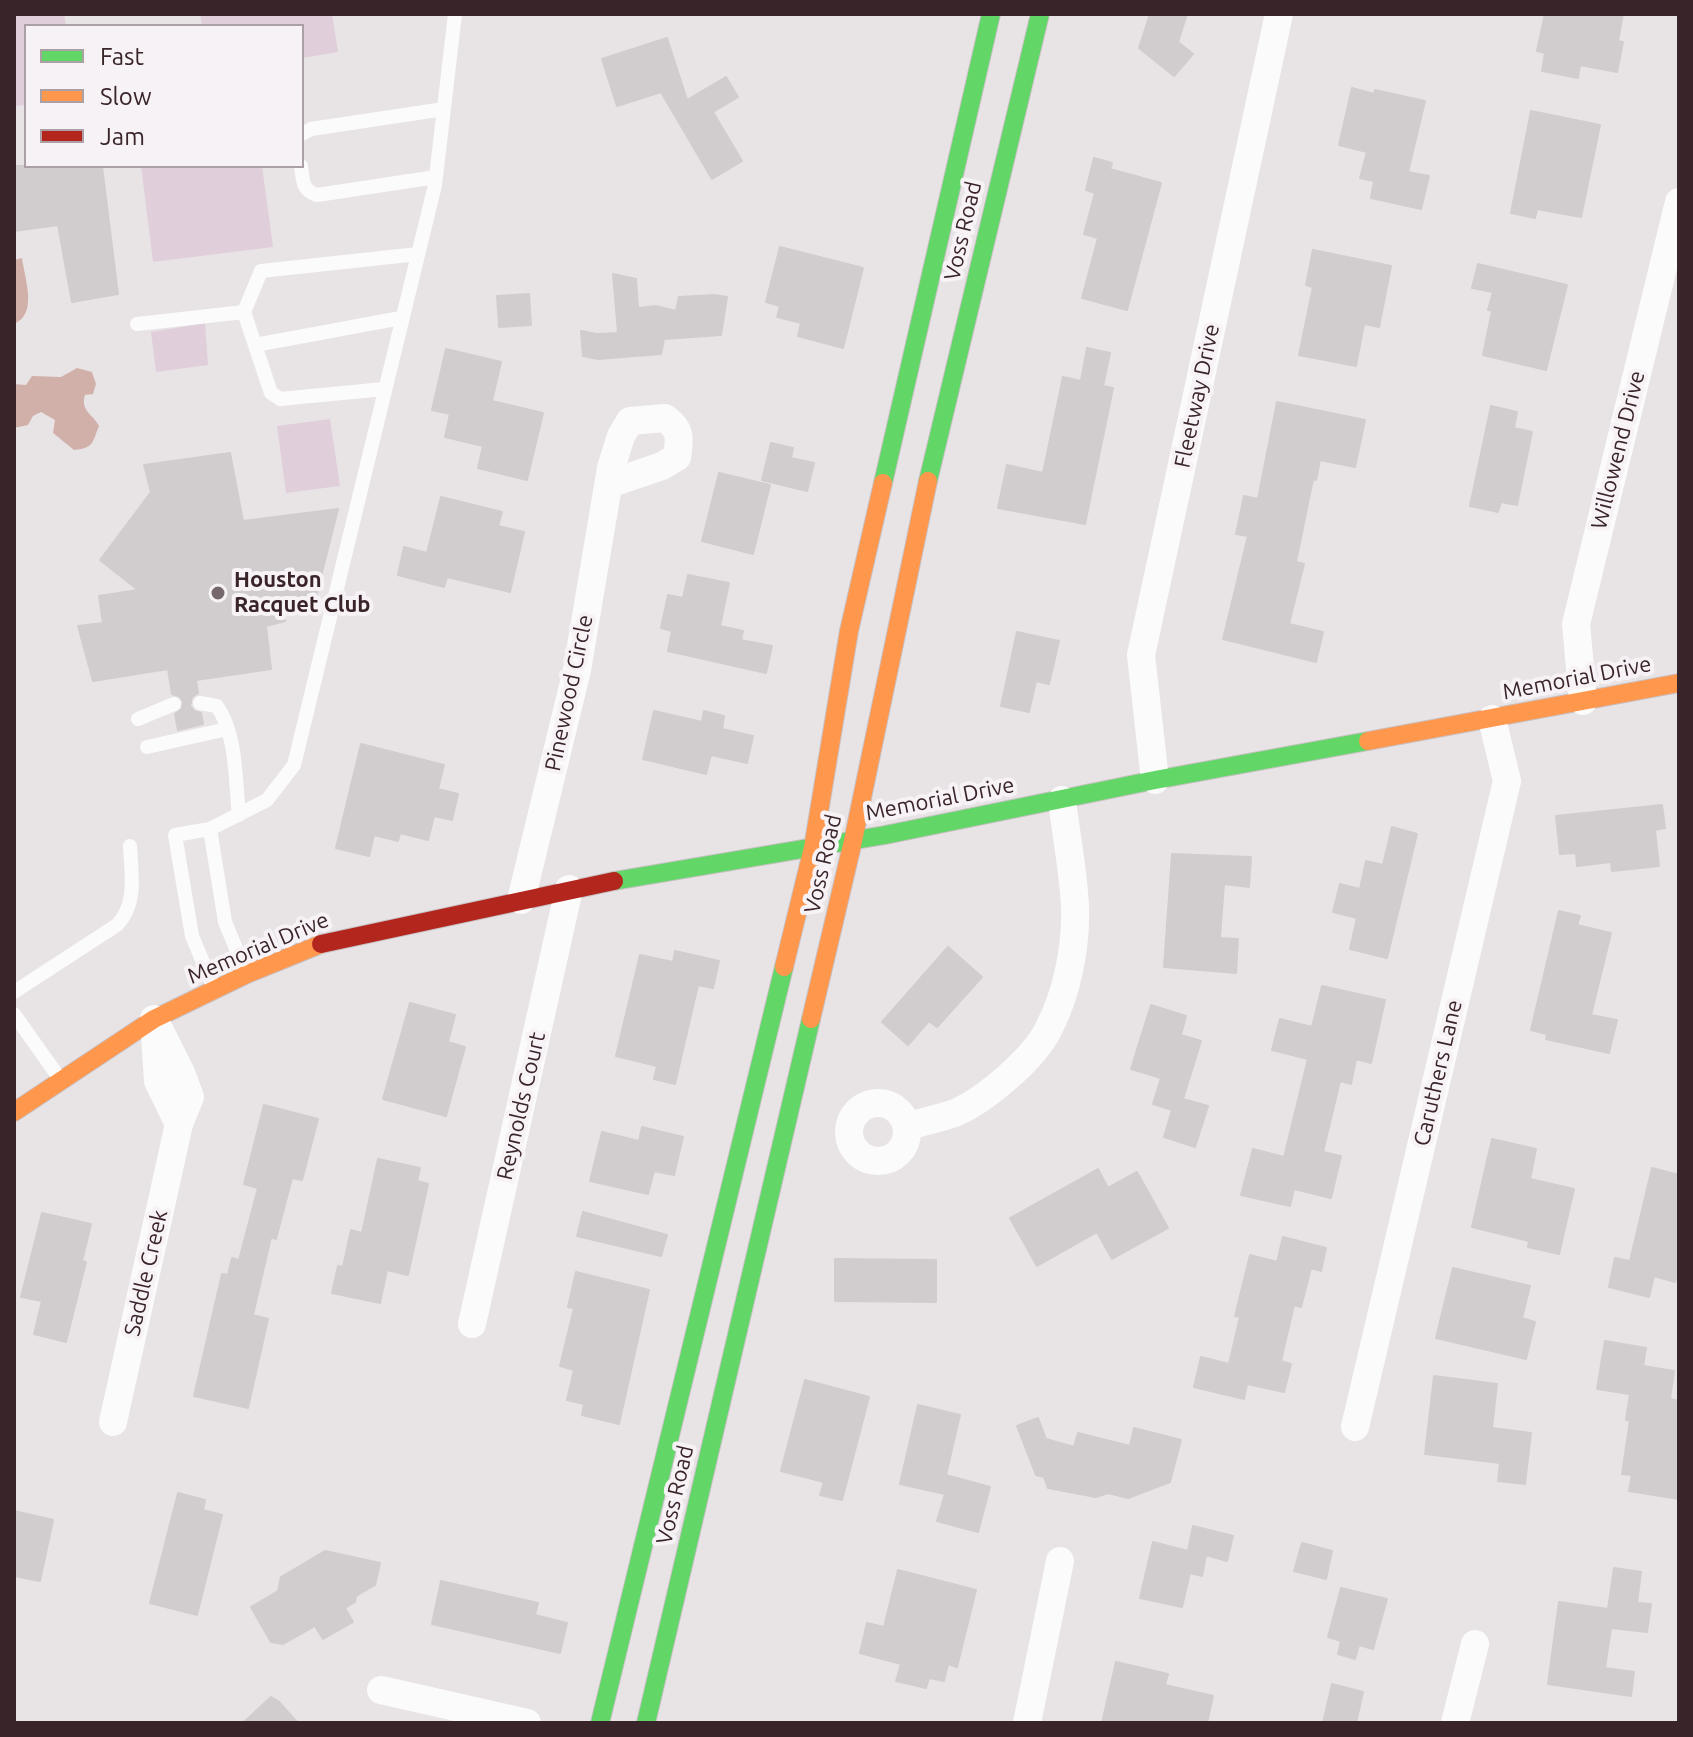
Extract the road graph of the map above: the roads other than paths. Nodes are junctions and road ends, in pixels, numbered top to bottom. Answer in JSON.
{"nodes":[{"id":1,"x":455,"y":14,"type":"edge"},
{"id":2,"x":991,"y":14,"type":"edge"},
{"id":3,"x":1040,"y":14,"type":"edge"},
{"id":4,"x":1279,"y":14,"type":"edge"},
{"id":5,"x":444,"y":109,"type":"junction"},
{"id":6,"x":304,"y":133,"type":"edge"},
{"id":7,"x":301,"y":168,"type":"edge"},
{"id":8,"x":436,"y":177,"type":"junction"},
{"id":9,"x":1679,"y":202,"type":"edge"},
{"id":10,"x":960,"y":245,"type":"junction"},
{"id":11,"x":418,"y":254,"type":"junction"},
{"id":12,"x":244,"y":312,"type":"junction"},
{"id":13,"x":401,"y":318,"type":"junction"},
{"id":14,"x":137,"y":324,"type":"dead end"},
{"id":15,"x":255,"y":345,"type":"junction"},
{"id":16,"x":384,"y":389,"type":"junction"},
{"id":17,"x":609,"y":484,"type":"dead end"},
{"id":18,"x":1679,"y":683,"type":"edge"},
{"id":19,"x":1583,"y":701,"type":"junction"},
{"id":20,"x":200,"y":703,"type":"dead end"},
{"id":21,"x":174,"y":704,"type":"dead end"},
{"id":22,"x":138,"y":719,"type":"dead end"},
{"id":23,"x":1492,"y":719,"type":"junction"},
{"id":24,"x":227,"y":729,"type":"junction"},
{"id":25,"x":147,"y":747,"type":"dead end"},
{"id":26,"x":1155,"y":780,"type":"junction"},
{"id":27,"x":1062,"y":800,"type":"junction"},
{"id":28,"x":239,"y":815,"type":"junction"},
{"id":29,"x":210,"y":829,"type":"junction"},
{"id":30,"x":853,"y":841,"type":"junction"},
{"id":31,"x":130,"y":846,"type":"dead end"},
{"id":32,"x":813,"y":848,"type":"junction"},
{"id":33,"x":569,"y":889,"type":"junction"},
{"id":34,"x":521,"y":900,"type":"junction"},
{"id":35,"x":247,"y":974,"type":"junction"},
{"id":36,"x":215,"y":990,"type":"junction"},
{"id":37,"x":14,"y":992,"type":"edge"},
{"id":38,"x":14,"y":1014,"type":"edge"},
{"id":39,"x":154,"y":1019,"type":"junction"},
{"id":40,"x":60,"y":1079,"type":"junction"},
{"id":41,"x":14,"y":1112,"type":"edge"},
{"id":42,"x":908,"y":1126,"type":"dead end"},
{"id":43,"x":472,"y":1324,"type":"dead end"},
{"id":44,"x":113,"y":1422,"type":"dead end"},
{"id":45,"x":1355,"y":1427,"type":"dead end"},
{"id":46,"x":1060,"y":1561,"type":"dead end"},
{"id":47,"x":1475,"y":1644,"type":"dead end"},
{"id":48,"x":381,"y":1690,"type":"dead end"},
{"id":49,"x":527,"y":1723,"type":"edge"},
{"id":50,"x":600,"y":1723,"type":"edge"},
{"id":51,"x":646,"y":1723,"type":"edge"},
{"id":52,"x":1027,"y":1723,"type":"edge"},
{"id":53,"x":1455,"y":1723,"type":"edge"}],
"edges":[{"from":1,"to":5,"type":"lane"},
{"from":2,"to":10,"type":"main road","name":"Voss Road"},
{"from":3,"to":10,"type":"main road","name":"Voss Road"},
{"from":4,"to":26,"type":"street","name":"Fleetway Drive"},
{"from":5,"to":6,"type":"lane"},
{"from":5,"to":8,"type":"lane"},
{"from":7,"to":8,"type":"lane"},
{"from":8,"to":11,"type":"lane"},
{"from":9,"to":19,"type":"street","name":"Willowend Drive"},
{"from":10,"to":30,"type":"main road","name":"Voss Road"},
{"from":10,"to":32,"type":"main road","name":"Voss Road"},
{"from":11,"to":12,"type":"lane"},
{"from":11,"to":13,"type":"lane"},
{"from":12,"to":14,"type":"lane"},
{"from":12,"to":15,"type":"lane"},
{"from":13,"to":15,"type":"lane"},
{"from":13,"to":16,"type":"lane"},
{"from":15,"to":16,"type":"lane"},
{"from":16,"to":28,"type":"lane"},
{"from":17,"to":34,"type":"street","name":"Pinewood Circle"},
{"from":18,"to":19,"type":"main road","name":"Memorial Drive"},
{"from":19,"to":23,"type":"main road","name":"Memorial Drive"},
{"from":20,"to":24,"type":"lane"},
{"from":21,"to":22,"type":"lane"},
{"from":23,"to":26,"type":"main road","name":"Memorial Drive"},
{"from":23,"to":45,"type":"street","name":"Caruthers Lane"},
{"from":24,"to":25,"type":"lane"},
{"from":24,"to":28,"type":"lane"},
{"from":26,"to":27,"type":"main road","name":"Memorial Drive"},
{"from":27,"to":30,"type":"main road","name":"Memorial Drive"},
{"from":27,"to":42,"type":"street"},
{"from":28,"to":29,"type":"lane"},
{"from":29,"to":35,"type":"lane"},
{"from":29,"to":36,"type":"lane"},
{"from":30,"to":32,"type":"main road","name":"Memorial Drive"},
{"from":30,"to":51,"type":"main road","name":"Voss Road"},
{"from":31,"to":37,"type":"lane"},
{"from":32,"to":33,"type":"main road","name":"Memorial Drive"},
{"from":32,"to":50,"type":"main road","name":"Voss Road"},
{"from":33,"to":34,"type":"main road","name":"Memorial Drive"},
{"from":33,"to":43,"type":"street","name":"Reynolds Court"},
{"from":34,"to":35,"type":"main road","name":"Memorial Drive"},
{"from":35,"to":36,"type":"main road","name":"Memorial Drive"},
{"from":36,"to":39,"type":"main road","name":"Memorial Drive"},
{"from":38,"to":40,"type":"lane"},
{"from":39,"to":40,"type":"main road","name":"Memorial Drive"},
{"from":39,"to":44,"type":"street","name":"Saddle Creek"},
{"from":40,"to":41,"type":"main road","name":"Memorial Drive"},
{"from":46,"to":52,"type":"street"},
{"from":47,"to":53,"type":"street"},
{"from":48,"to":49,"type":"street"}]}
